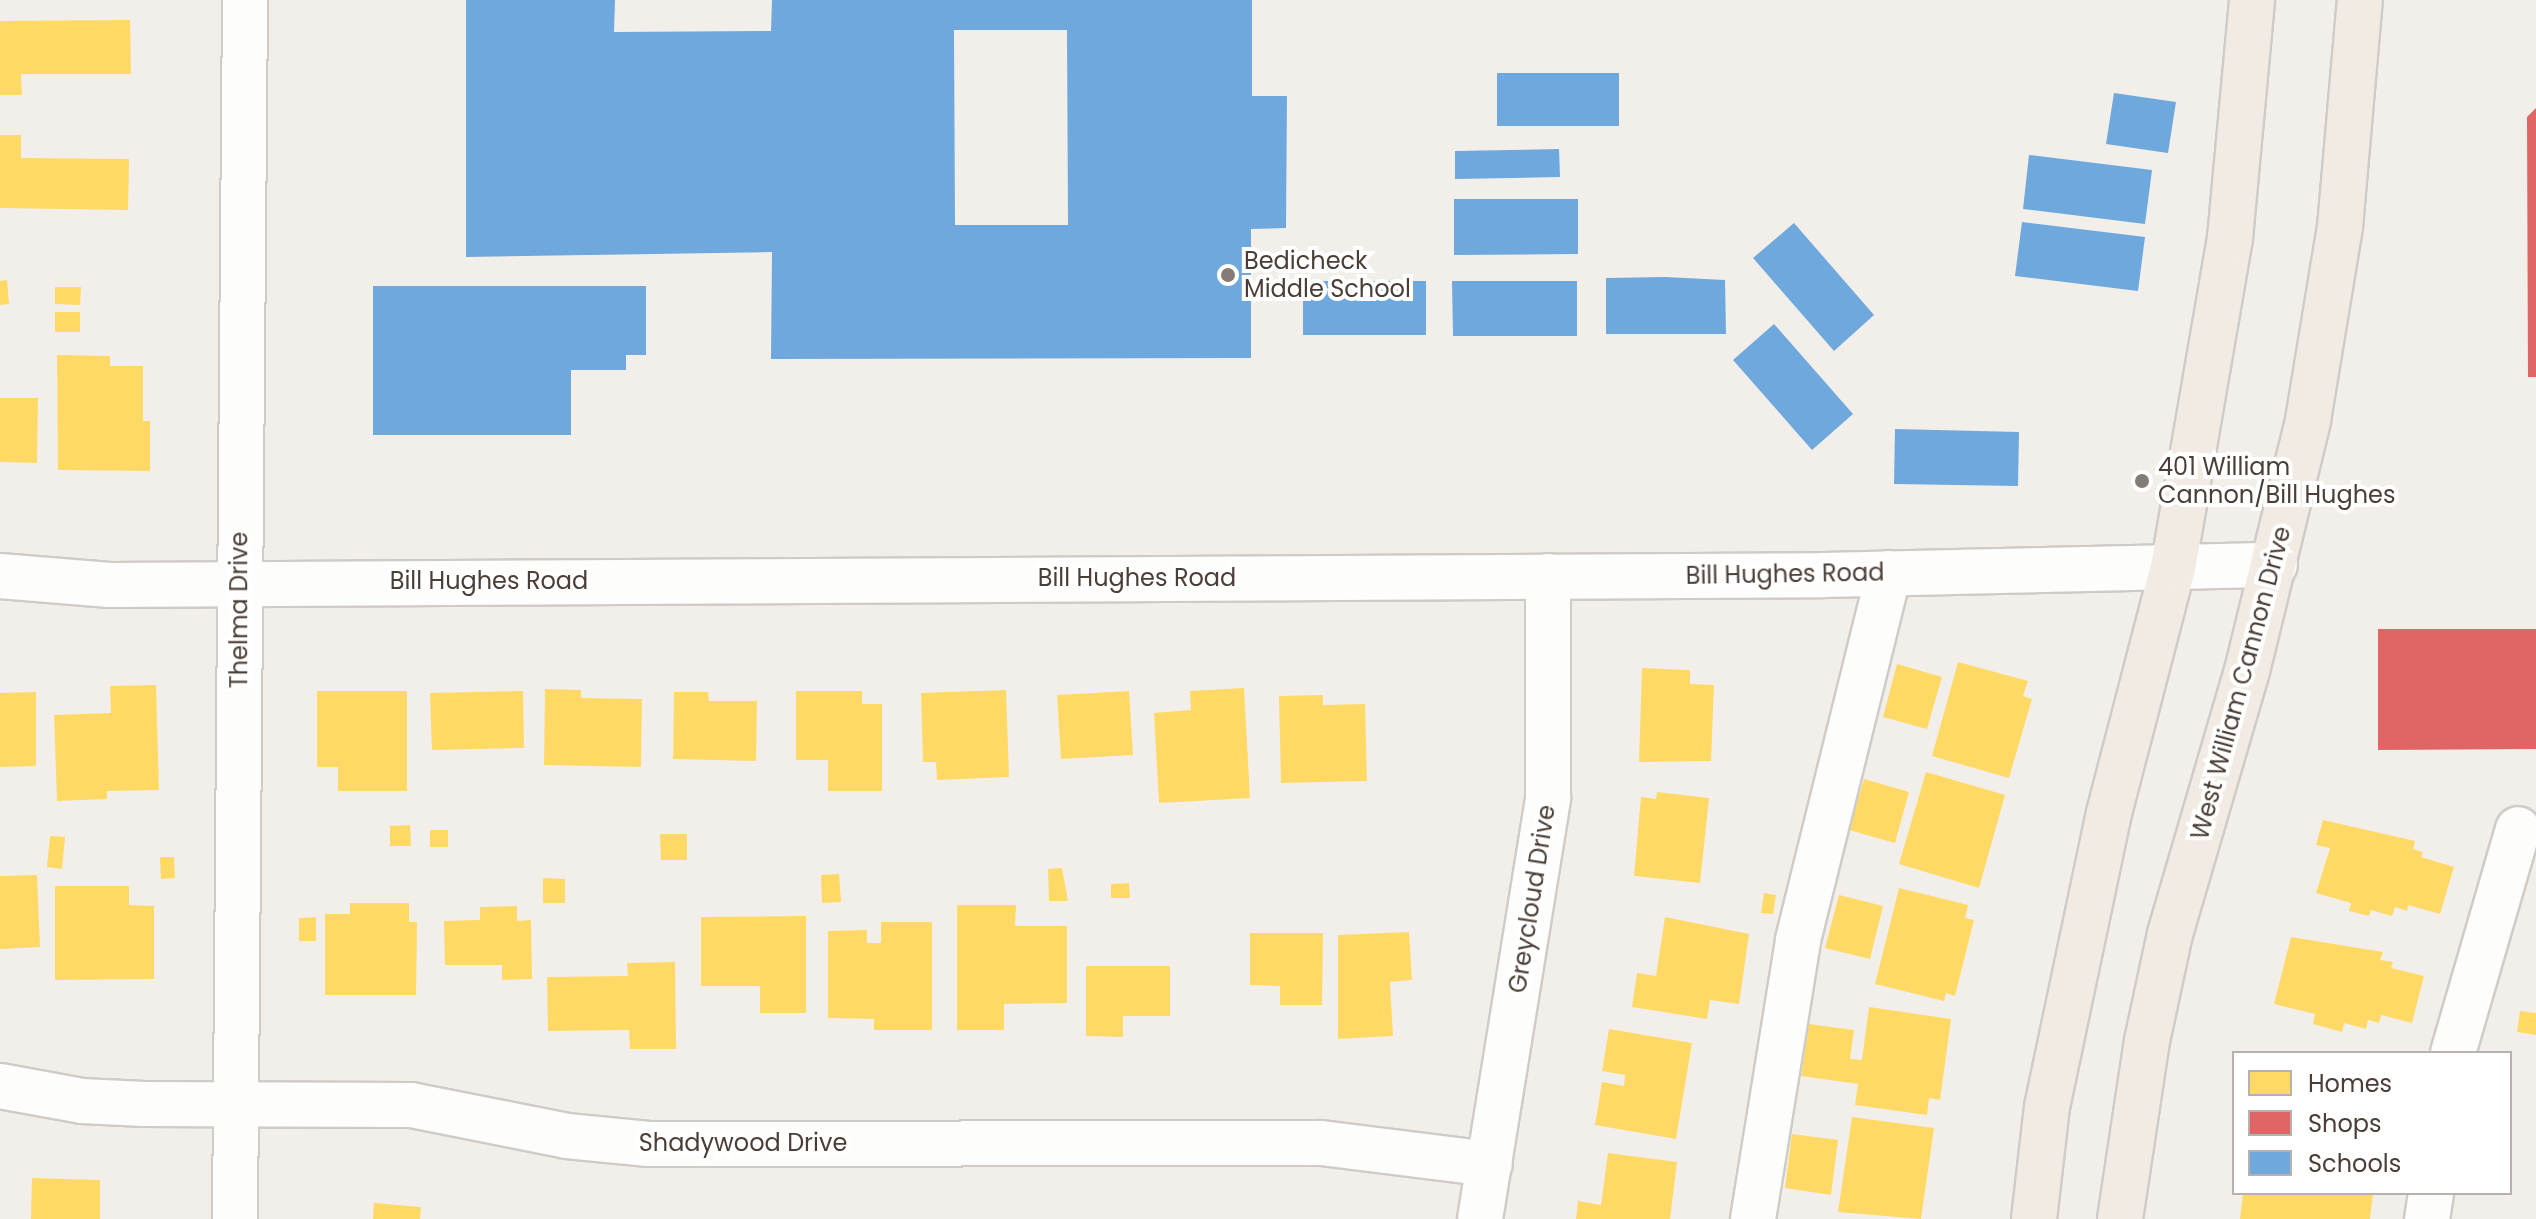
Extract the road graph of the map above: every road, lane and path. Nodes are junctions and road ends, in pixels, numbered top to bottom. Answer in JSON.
{"nodes":[{"id":1,"x":245,"y":0,"type":"edge"},
{"id":2,"x":2252,"y":0,"type":"edge"},
{"id":3,"x":2360,"y":0,"type":"edge"},
{"id":4,"x":2275,"y":565,"type":"junction"},
{"id":5,"x":2173,"y":568,"type":"junction"},
{"id":6,"x":1889,"y":573,"type":"junction"},
{"id":7,"x":0,"y":576,"type":"edge"},
{"id":8,"x":1548,"y":576,"type":"junction"},
{"id":9,"x":238,"y":582,"type":"junction"},
{"id":10,"x":2518,"y":829,"type":"dead end"},
{"id":11,"x":2454,"y":1051,"type":"edge"},
{"id":12,"x":0,"y":1086,"type":"edge"},
{"id":13,"x":239,"y":1101,"type":"junction"},
{"id":14,"x":1490,"y":1164,"type":"junction"},
{"id":15,"x":2431,"y":1195,"type":"edge"},
{"id":16,"x":235,"y":1219,"type":"edge"},
{"id":17,"x":1480,"y":1219,"type":"edge"},
{"id":18,"x":1753,"y":1219,"type":"edge"},
{"id":19,"x":2034,"y":1219,"type":"edge"},
{"id":20,"x":2120,"y":1219,"type":"edge"},
{"id":21,"x":2427,"y":1219,"type":"edge"}],
"edges":[{"from":1,"to":9,"type":"street","name":"Thelma Drive"},
{"from":2,"to":5,"type":"main road"},
{"from":3,"to":4,"type":"main road","name":"West William Cannon Drive"},
{"from":4,"to":5,"type":"street","name":"Bill Hughes Road"},
{"from":4,"to":20,"type":"main road","name":"West William Cannon Drive"},
{"from":5,"to":6,"type":"street","name":"Bill Hughes Road"},
{"from":5,"to":19,"type":"main road"},
{"from":6,"to":8,"type":"street","name":"Bill Hughes Road"},
{"from":6,"to":18,"type":"street"},
{"from":7,"to":9,"type":"street","name":"Bill Hughes Road"},
{"from":8,"to":9,"type":"street","name":"Bill Hughes Road"},
{"from":8,"to":14,"type":"street","name":"Greycloud Drive"},
{"from":9,"to":13,"type":"street","name":"Thelma Drive"},
{"from":10,"to":11,"type":"street"},
{"from":12,"to":13,"type":"street","name":"Shadywood Drive"},
{"from":13,"to":14,"type":"street","name":"Shadywood Drive"},
{"from":13,"to":16,"type":"street","name":"Thelma Drive"},
{"from":14,"to":17,"type":"street","name":"Greycloud Drive"},
{"from":15,"to":21,"type":"street"}]}
